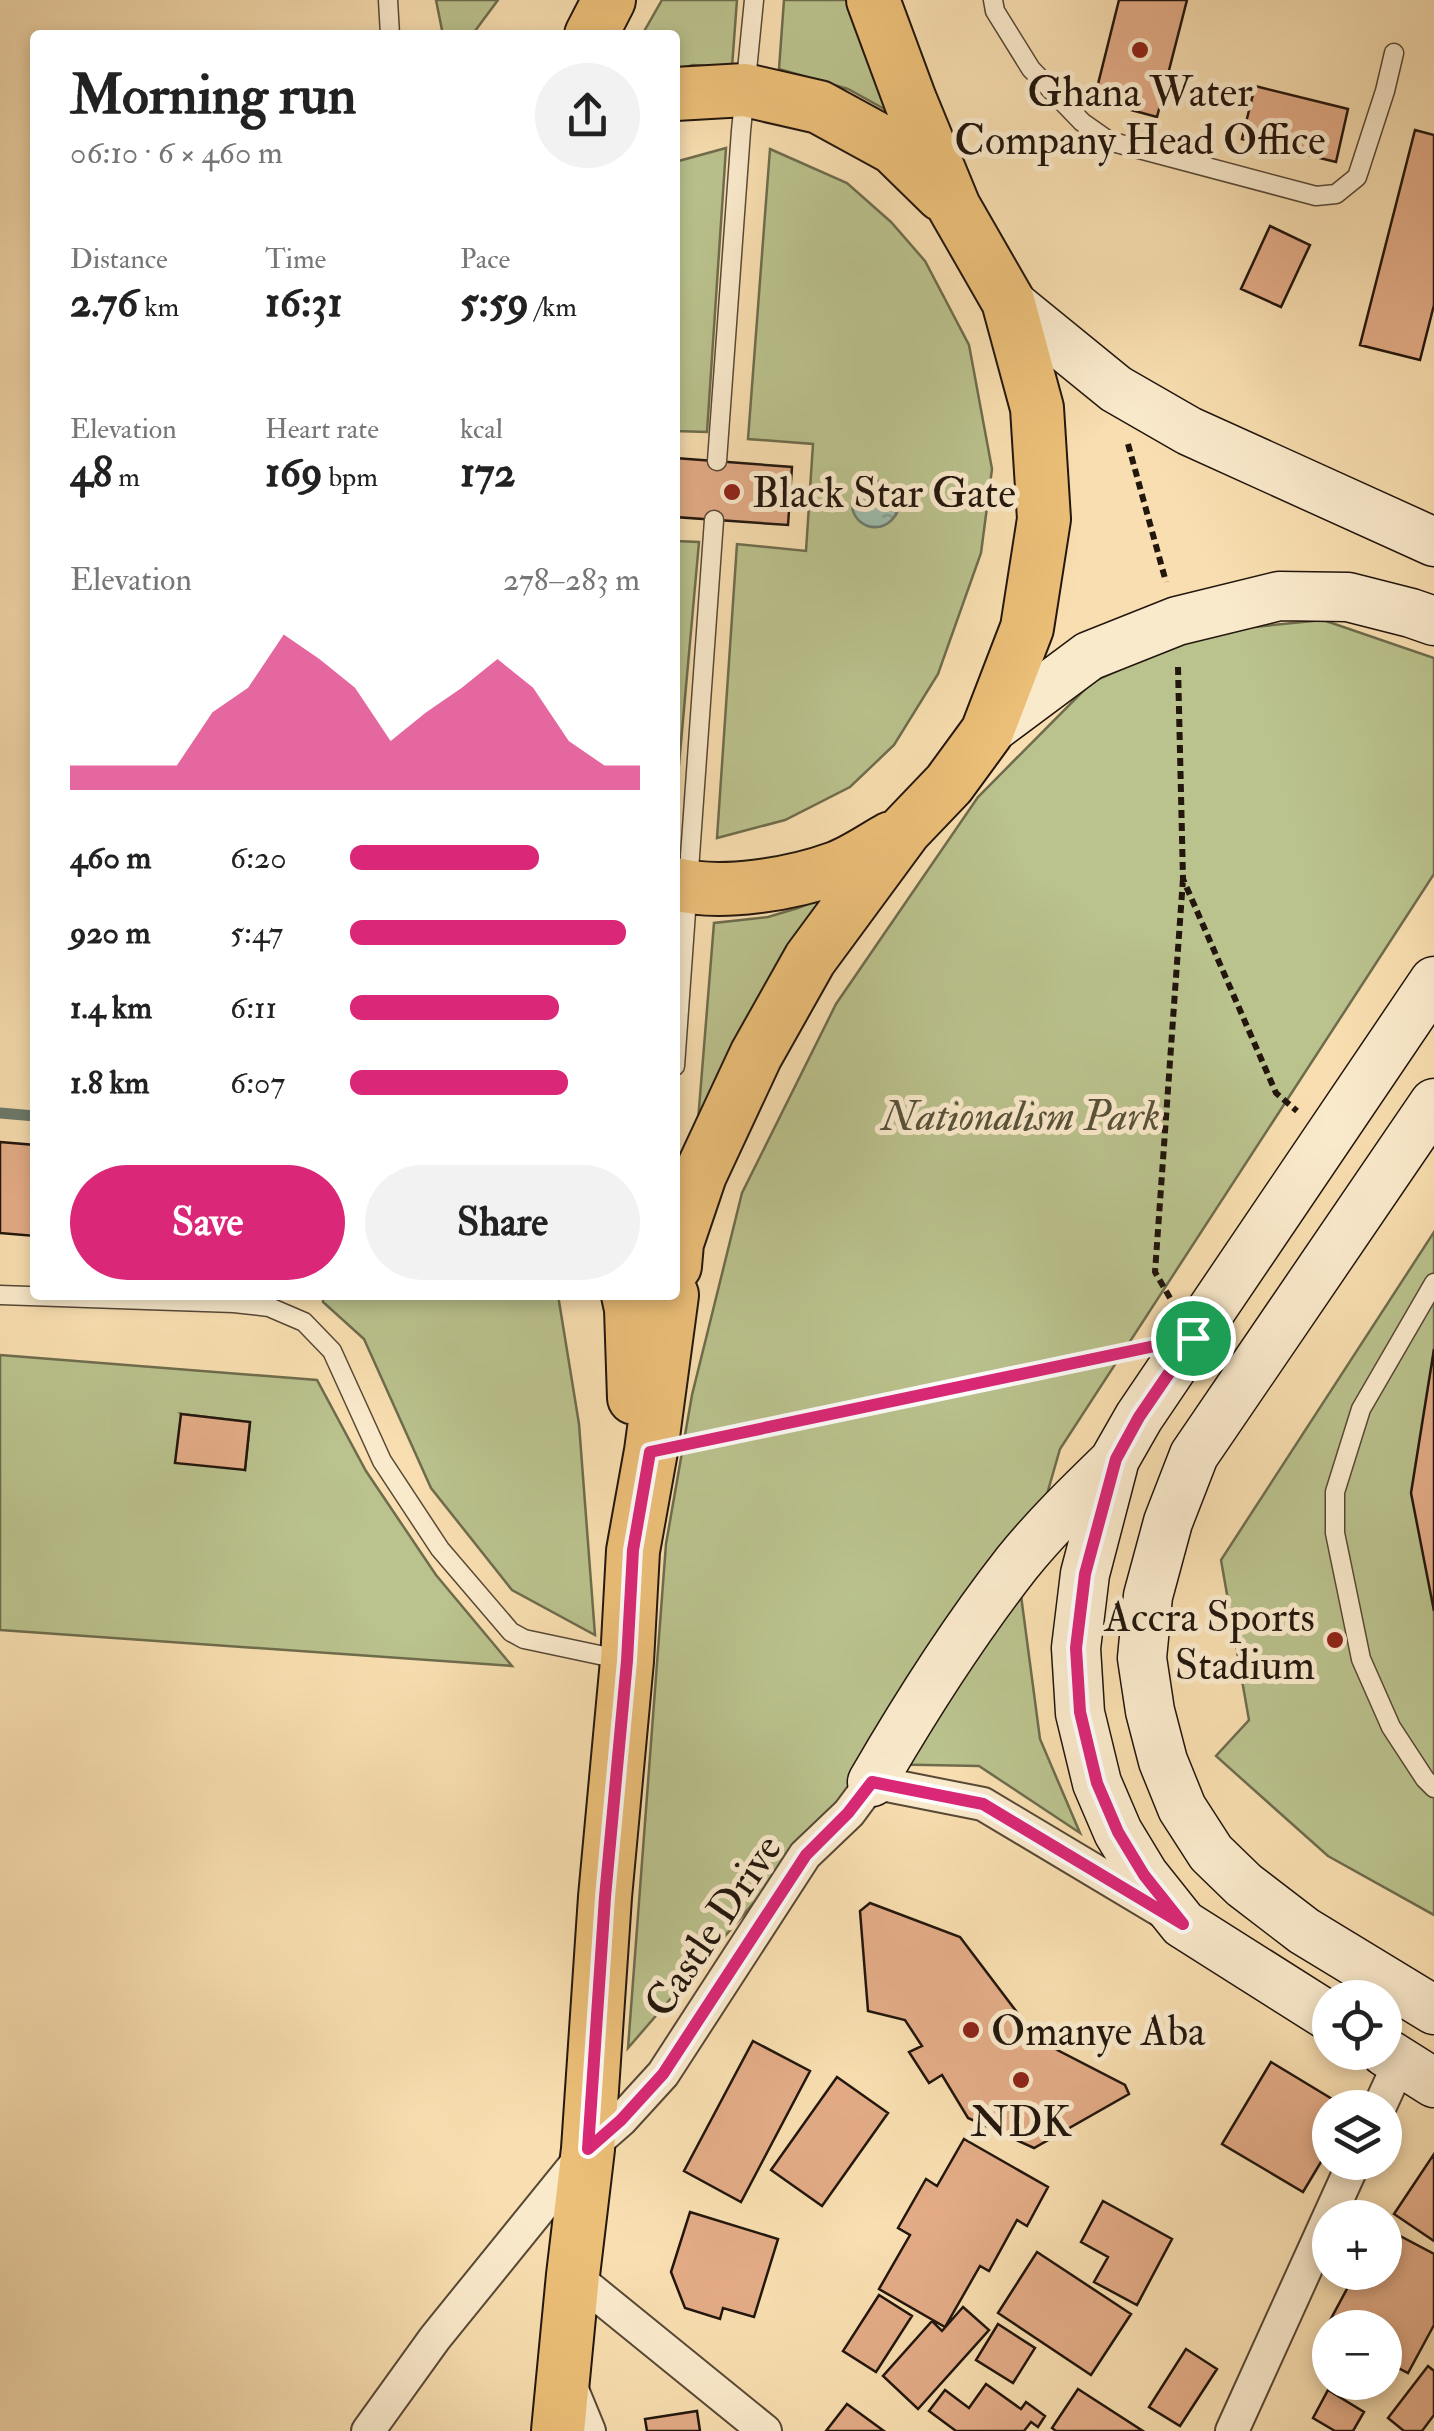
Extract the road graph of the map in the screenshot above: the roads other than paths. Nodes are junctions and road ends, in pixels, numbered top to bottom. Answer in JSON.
{"nodes":[{"id":1,"x":388,"y":0,"type":"edge"},
{"id":2,"x":608,"y":0,"type":"edge"},
{"id":3,"x":754,"y":0,"type":"edge"},
{"id":4,"x":873,"y":0,"type":"edge"},
{"id":5,"x":993,"y":0,"type":"edge"},
{"id":6,"x":390,"y":30,"type":"edge"},
{"id":7,"x":593,"y":30,"type":"edge"},
{"id":8,"x":1394,"y":53,"type":"dead end"},
{"id":9,"x":745,"y":90,"type":"junction"},
{"id":10,"x":680,"y":94,"type":"edge"},
{"id":11,"x":954,"y":207,"type":"junction"},
{"id":12,"x":1008,"y":300,"type":"junction"},
{"id":13,"x":718,"y":461,"type":"dead end"},
{"id":14,"x":714,"y":520,"type":"dead end"},
{"id":15,"x":1434,"y":542,"type":"edge"},
{"id":16,"x":1434,"y":621,"type":"edge"},
{"id":17,"x":987,"y":732,"type":"junction"},
{"id":18,"x":905,"y":830,"type":"junction"},
{"id":19,"x":682,"y":886,"type":"edge"},
{"id":20,"x":680,"y":937,"type":"edge"},
{"id":21,"x":1434,"y":981,"type":"edge"},
{"id":22,"x":1434,"y":1104,"type":"edge"},
{"id":23,"x":1328,"y":1138,"type":"junction"},
{"id":24,"x":1385,"y":1178,"type":"junction"},
{"id":25,"x":680,"y":1234,"type":"edge"},
{"id":26,"x":1434,"y":1283,"type":"edge"},
{"id":27,"x":0,"y":1295,"type":"edge"},
{"id":28,"x":30,"y":1296,"type":"edge"},
{"id":29,"x":146,"y":1300,"type":"edge"},
{"id":30,"x":629,"y":1300,"type":"edge"},
{"id":31,"x":658,"y":1300,"type":"edge"},
{"id":32,"x":671,"y":1300,"type":"edge"},
{"id":33,"x":1116,"y":1459,"type":"junction"},
{"id":34,"x":636,"y":1530,"type":"junction"},
{"id":35,"x":627,"y":1661,"type":"junction"},
{"id":36,"x":872,"y":1782,"type":"junction"},
{"id":37,"x":1434,"y":1788,"type":"edge"},
{"id":38,"x":1183,"y":1924,"type":"junction"},
{"id":39,"x":1312,"y":2006,"type":"edge"},
{"id":40,"x":1434,"y":2010,"type":"edge"},
{"id":41,"x":1406,"y":2066,"type":"edge"},
{"id":42,"x":1391,"y":2090,"type":"edge"},
{"id":43,"x":588,"y":2149,"type":"junction"},
{"id":44,"x":1346,"y":2180,"type":"edge"},
{"id":45,"x":573,"y":2275,"type":"junction"},
{"id":46,"x":565,"y":2371,"type":"junction"},
{"id":47,"x":368,"y":2431,"type":"edge"},
{"id":48,"x":558,"y":2431,"type":"edge"},
{"id":49,"x":589,"y":2431,"type":"edge"},
{"id":50,"x":766,"y":2431,"type":"edge"},
{"id":51,"x":1232,"y":2431,"type":"edge"}],
"edges":[{"from":1,"to":6,"type":"lane"},
{"from":2,"to":7,"type":"main road"},
{"from":3,"to":9,"type":"lane"},
{"from":4,"to":11,"type":"main road"},
{"from":5,"to":8,"type":"lane"},
{"from":9,"to":10,"type":"main road"},
{"from":9,"to":11,"type":"main road"},
{"from":9,"to":13,"type":"lane"},
{"from":11,"to":12,"type":"main road"},
{"from":12,"to":15,"type":"main road"},
{"from":12,"to":17,"type":"main road"},
{"from":14,"to":19,"type":"lane"},
{"from":16,"to":17,"type":"main road"},
{"from":17,"to":18,"type":"main road"},
{"from":18,"to":19,"type":"main road"},
{"from":18,"to":25,"type":"main road"},
{"from":19,"to":20,"type":"lane"},
{"from":21,"to":23,"type":"main road"},
{"from":22,"to":24,"type":"main road"},
{"from":23,"to":24,"type":"main road"},
{"from":23,"to":33,"type":"main road"},
{"from":24,"to":40,"type":"main road"},
{"from":26,"to":37,"type":"lane"},
{"from":27,"to":28,"type":"lane"},
{"from":29,"to":35,"type":"lane"},
{"from":30,"to":34,"type":"main road"},
{"from":31,"to":34,"type":"lane"},
{"from":32,"to":34,"type":"main road"},
{"from":33,"to":36,"type":"main road"},
{"from":33,"to":38,"type":"main road"},
{"from":34,"to":35,"type":"main road"},
{"from":35,"to":43,"type":"main road"},
{"from":36,"to":38,"type":"street"},
{"from":36,"to":43,"type":"street","name":"Castle Drive"},
{"from":38,"to":39,"type":"main road"},
{"from":41,"to":42,"type":"street"},
{"from":43,"to":45,"type":"main road"},
{"from":43,"to":47,"type":"street","name":"Castle Drive"},
{"from":44,"to":51,"type":"street"},
{"from":45,"to":46,"type":"main road"},
{"from":45,"to":50,"type":"street"},
{"from":46,"to":48,"type":"main road"},
{"from":46,"to":49,"type":"street"}]}
